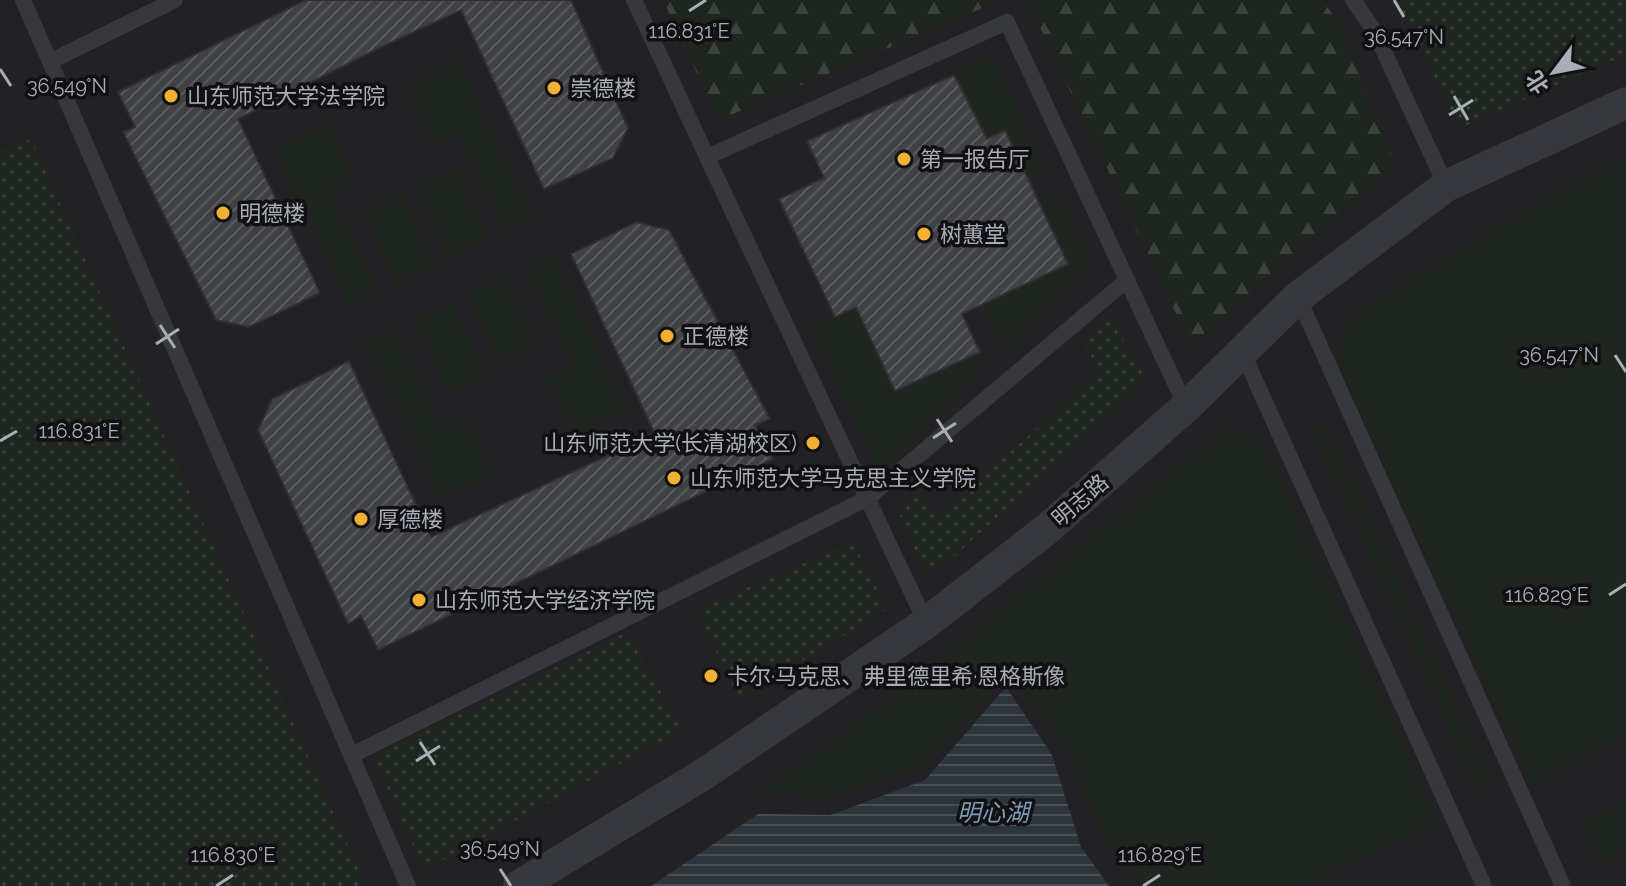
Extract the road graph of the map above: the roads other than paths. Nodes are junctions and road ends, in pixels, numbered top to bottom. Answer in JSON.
{"nodes":[{"id":1,"x":23,"y":0,"type":"edge"},
{"id":2,"x":175,"y":0,"type":"edge"},
{"id":3,"x":634,"y":0,"type":"edge"},
{"id":4,"x":1353,"y":0,"type":"edge"},
{"id":5,"x":51,"y":61,"type":"junction"},
{"id":6,"x":1626,"y":103,"type":"edge"},
{"id":7,"x":707,"y":157,"type":"junction"},
{"id":8,"x":1446,"y":186,"type":"junction"},
{"id":9,"x":1127,"y":280,"type":"junction"},
{"id":10,"x":1298,"y":297,"type":"junction"},
{"id":11,"x":1241,"y":349,"type":"junction"},
{"id":12,"x":1186,"y":407,"type":"junction"},
{"id":13,"x":868,"y":498,"type":"junction"},
{"id":14,"x":926,"y":623,"type":"junction"},
{"id":15,"x":352,"y":755,"type":"junction"},
{"id":16,"x":408,"y":886,"type":"edge"},
{"id":17,"x":519,"y":886,"type":"edge"},
{"id":18,"x":1484,"y":886,"type":"edge"},
{"id":19,"x":1563,"y":886,"type":"edge"}],
"edges":[{"from":1,"to":5,"type":"lane"},
{"from":2,"to":5,"type":"lane"},
{"from":3,"to":7,"type":"lane"},
{"from":4,"to":8,"type":"lane"},
{"from":5,"to":15,"type":"lane"},
{"from":6,"to":8,"type":"street","name":"明志路"},
{"from":7,"to":9,"type":"lane"},
{"from":7,"to":13,"type":"lane"},
{"from":8,"to":10,"type":"street","name":"明志路"},
{"from":9,"to":12,"type":"lane"},
{"from":9,"to":13,"type":"lane"},
{"from":10,"to":11,"type":"street","name":"明志路"},
{"from":10,"to":19,"type":"lane"},
{"from":11,"to":12,"type":"street","name":"明志路"},
{"from":11,"to":18,"type":"lane"},
{"from":12,"to":14,"type":"street","name":"明志路"},
{"from":13,"to":14,"type":"lane"},
{"from":13,"to":15,"type":"lane"},
{"from":14,"to":17,"type":"street","name":"明志路"},
{"from":15,"to":16,"type":"lane"}]}
